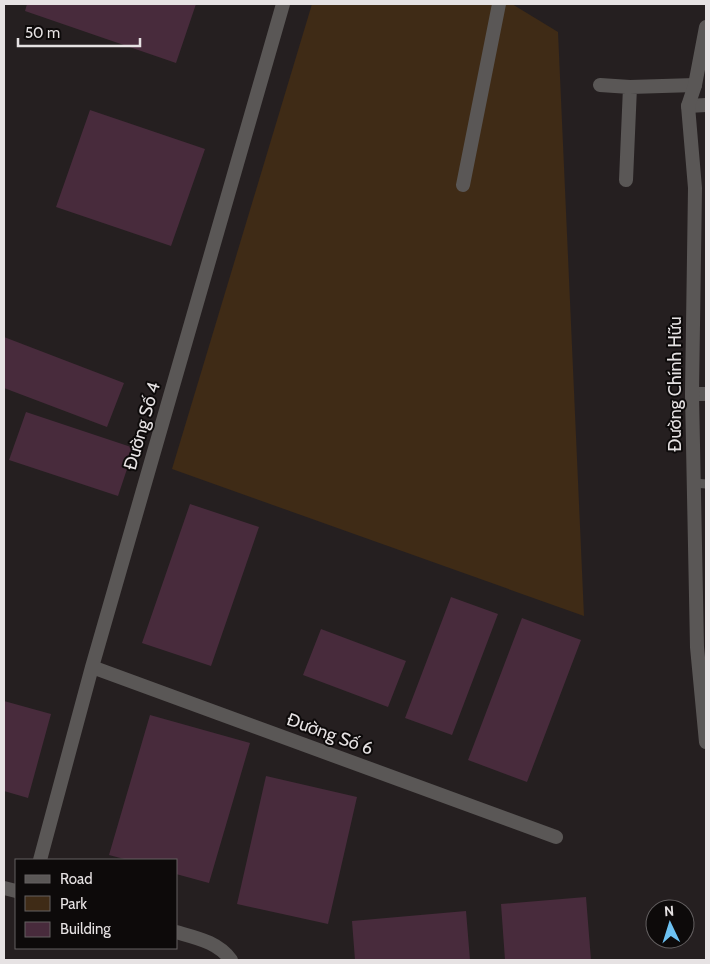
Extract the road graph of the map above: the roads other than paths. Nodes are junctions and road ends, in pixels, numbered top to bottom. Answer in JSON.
{"nodes":[{"id":1,"x":283,"y":4,"type":"edge"},
{"id":2,"x":499,"y":4,"type":"edge"},
{"id":3,"x":706,"y":27,"type":"edge"},
{"id":4,"x":695,"y":85,"type":"junction"},
{"id":5,"x":600,"y":86,"type":"dead end"},
{"id":6,"x":630,"y":87,"type":"junction"},
{"id":7,"x":706,"y":105,"type":"edge"},
{"id":8,"x":688,"y":106,"type":"junction"},
{"id":9,"x":626,"y":180,"type":"dead end"},
{"id":10,"x":463,"y":185,"type":"dead end"},
{"id":11,"x":701,"y":187,"type":"edge"},
{"id":12,"x":692,"y":394,"type":"junction"},
{"id":13,"x":706,"y":394,"type":"edge"},
{"id":14,"x":700,"y":484,"type":"edge"},
{"id":15,"x":702,"y":646,"type":"edge"},
{"id":16,"x":92,"y":667,"type":"junction"},
{"id":17,"x":706,"y":742,"type":"edge"},
{"id":18,"x":556,"y":837,"type":"dead end"},
{"id":19,"x":40,"y":859,"type":"edge"},
{"id":20,"x":178,"y":933,"type":"edge"},
{"id":21,"x":232,"y":960,"type":"edge"}],
"edges":[{"from":1,"to":16,"type":"street","name":"Đường Số 4"},
{"from":2,"to":10,"type":"street"},
{"from":3,"to":4,"type":"street","name":"Đường Chính Hữu"},
{"from":4,"to":6,"type":"street"},
{"from":4,"to":8,"type":"street","name":"Đường Chính Hữu"},
{"from":5,"to":6,"type":"street"},
{"from":6,"to":9,"type":"street"},
{"from":7,"to":8,"type":"street"},
{"from":8,"to":11,"type":"street","name":"Đường Chính Hữu"},
{"from":11,"to":12,"type":"street","name":"Đường Chính Hữu"},
{"from":12,"to":13,"type":"street"},
{"from":12,"to":14,"type":"street","name":"Đường Chính Hữu"},
{"from":14,"to":15,"type":"street","name":"Đường Chính Hữu"},
{"from":15,"to":17,"type":"street","name":"Đường Chính Hữu"},
{"from":16,"to":18,"type":"street","name":"Đường Số 6"},
{"from":16,"to":19,"type":"street","name":"Đường Số 4"},
{"from":20,"to":21,"type":"street"}]}
